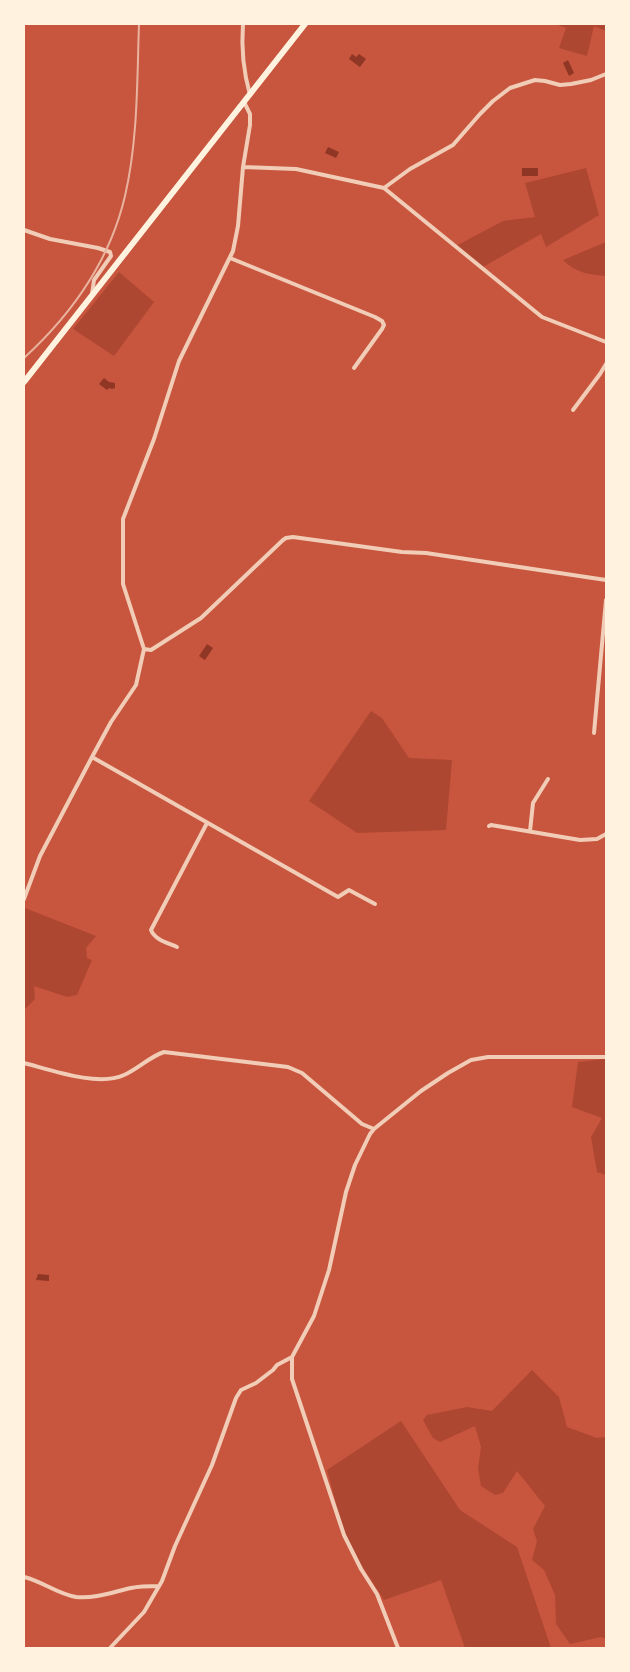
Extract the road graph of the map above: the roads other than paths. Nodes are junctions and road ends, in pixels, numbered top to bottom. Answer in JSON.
{"nodes":[{"id":1,"x":243,"y":24,"type":"edge"},
{"id":2,"x":305,"y":24,"type":"edge"},
{"id":3,"x":606,"y":74,"type":"edge"},
{"id":4,"x":250,"y":95,"type":"junction"},
{"id":5,"x":244,"y":102,"type":"junction"},
{"id":6,"x":244,"y":167,"type":"junction"},
{"id":7,"x":384,"y":188,"type":"junction"},
{"id":8,"x":24,"y":230,"type":"edge"},
{"id":9,"x":230,"y":258,"type":"junction"},
{"id":10,"x":91,"y":296,"type":"junction"},
{"id":11,"x":606,"y":342,"type":"edge"},
{"id":12,"x":606,"y":364,"type":"edge"},
{"id":13,"x":354,"y":368,"type":"dead end"},
{"id":14,"x":605,"y":370,"type":"edge"},
{"id":15,"x":24,"y":382,"type":"edge"},
{"id":16,"x":573,"y":410,"type":"dead end"},
{"id":17,"x":606,"y":580,"type":"edge"},
{"id":18,"x":606,"y":600,"type":"edge"},
{"id":19,"x":144,"y":649,"type":"junction"},
{"id":20,"x":594,"y":733,"type":"dead end"},
{"id":21,"x":92,"y":757,"type":"junction"},
{"id":22,"x":548,"y":779,"type":"dead end"},
{"id":23,"x":208,"y":823,"type":"junction"},
{"id":24,"x":488,"y":826,"type":"dead end"},
{"id":25,"x":530,"y":831,"type":"junction"},
{"id":26,"x":606,"y":834,"type":"edge"},
{"id":27,"x":24,"y":899,"type":"edge"},
{"id":28,"x":375,"y":904,"type":"dead end"},
{"id":29,"x":177,"y":947,"type":"dead end"},
{"id":30,"x":606,"y":1057,"type":"edge"},
{"id":31,"x":24,"y":1063,"type":"edge"},
{"id":32,"x":374,"y":1129,"type":"junction"},
{"id":33,"x":292,"y":1357,"type":"junction"},
{"id":34,"x":24,"y":1577,"type":"edge"},
{"id":35,"x":159,"y":1586,"type":"junction"},
{"id":36,"x":110,"y":1648,"type":"edge"},
{"id":37,"x":398,"y":1648,"type":"edge"}],
"edges":[{"from":1,"to":4,"type":"street"},
{"from":2,"to":4,"type":"main road"},
{"from":3,"to":7,"type":"street"},
{"from":4,"to":5,"type":"main road"},
{"from":5,"to":6,"type":"street"},
{"from":5,"to":10,"type":"main road"},
{"from":6,"to":7,"type":"street"},
{"from":6,"to":9,"type":"street"},
{"from":7,"to":11,"type":"street"},
{"from":8,"to":10,"type":"street"},
{"from":9,"to":13,"type":"street"},
{"from":9,"to":19,"type":"street"},
{"from":10,"to":15,"type":"main road"},
{"from":12,"to":14,"type":"street"},
{"from":14,"to":16,"type":"street"},
{"from":17,"to":19,"type":"street"},
{"from":18,"to":20,"type":"street"},
{"from":19,"to":21,"type":"street"},
{"from":21,"to":23,"type":"street"},
{"from":21,"to":27,"type":"street"},
{"from":22,"to":25,"type":"street"},
{"from":23,"to":28,"type":"street"},
{"from":23,"to":29,"type":"street"},
{"from":24,"to":25,"type":"street"},
{"from":25,"to":26,"type":"street"},
{"from":30,"to":32,"type":"street"},
{"from":31,"to":32,"type":"street"},
{"from":32,"to":33,"type":"street"},
{"from":33,"to":35,"type":"street"},
{"from":33,"to":37,"type":"street"},
{"from":34,"to":35,"type":"street"},
{"from":35,"to":36,"type":"street"}]}
